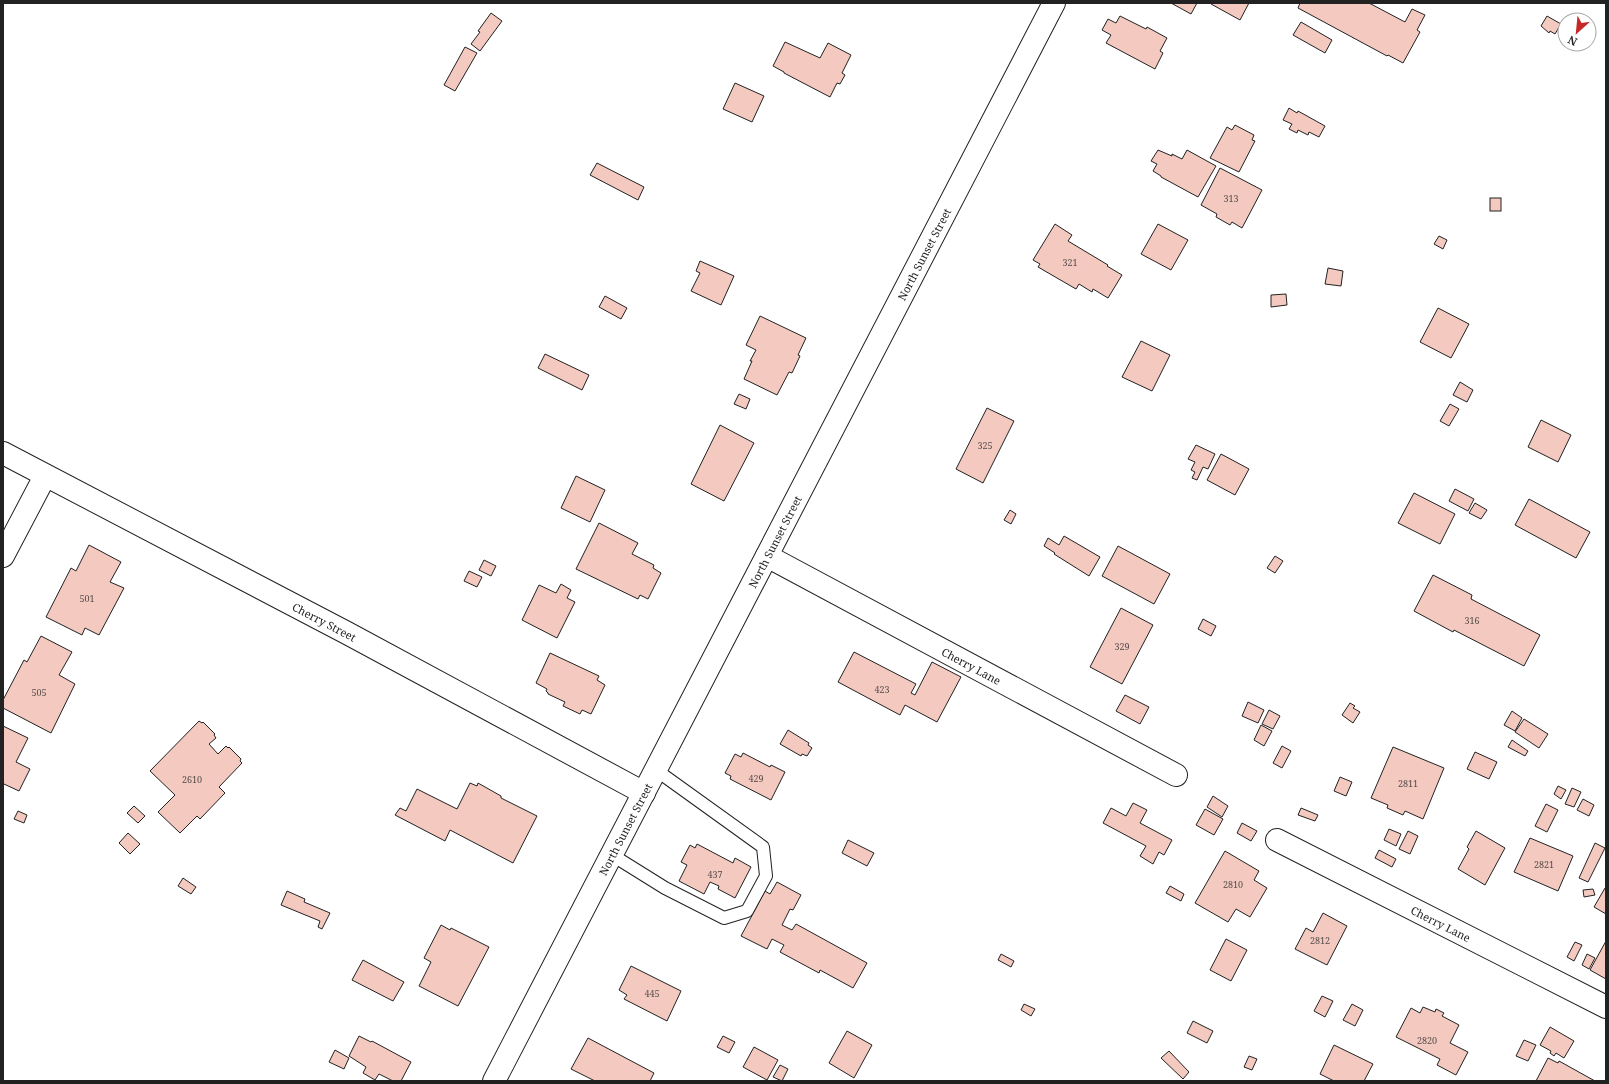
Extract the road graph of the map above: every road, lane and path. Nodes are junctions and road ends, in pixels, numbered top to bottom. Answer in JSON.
{"nodes":[{"id":1,"x":1054,"y":3,"type":"edge"},
{"id":2,"x":3,"y":453,"type":"edge"},
{"id":3,"x":45,"y":476,"type":"junction"},
{"id":4,"x":3,"y":556,"type":"edge"},
{"id":5,"x":767,"y":556,"type":"junction"},
{"id":6,"x":656,"y":770,"type":"junction"},
{"id":7,"x":1176,"y":775,"type":"dead end"},
{"id":8,"x":644,"y":793,"type":"junction"},
{"id":9,"x":1277,"y":840,"type":"dead end"},
{"id":10,"x":612,"y":856,"type":"junction"},
{"id":11,"x":1606,"y":1007,"type":"edge"},
{"id":12,"x":494,"y":1081,"type":"edge"}],
"edges":[{"from":1,"to":5,"type":"street","name":"North Sunset Street"},
{"from":2,"to":3,"type":"street","name":"Cherry Street"},
{"from":3,"to":4,"type":"street"},
{"from":3,"to":8,"type":"street","name":"Cherry Street"},
{"from":5,"to":6,"type":"street","name":"North Sunset Street"},
{"from":5,"to":7,"type":"street","name":"Cherry Lane"},
{"from":6,"to":8,"type":"street","name":"North Sunset Street"},
{"from":6,"to":10,"type":"lane"},
{"from":8,"to":10,"type":"street","name":"North Sunset Street"},
{"from":9,"to":11,"type":"street","name":"Cherry Lane"},
{"from":10,"to":12,"type":"street","name":"North Sunset Street"}]}
